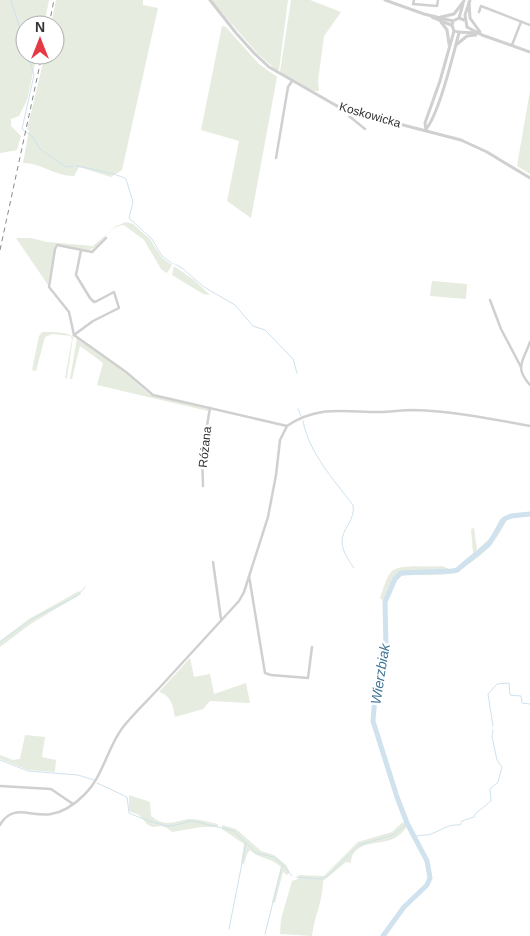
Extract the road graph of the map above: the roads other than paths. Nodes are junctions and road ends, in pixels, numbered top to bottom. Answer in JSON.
{"nodes":[{"id":1,"x":210,"y":0,"type":"edge"},
{"id":2,"x":385,"y":0,"type":"edge"},
{"id":3,"x":438,"y":0,"type":"edge"},
{"id":4,"x":464,"y":0,"type":"edge"},
{"id":5,"x":469,"y":1,"type":"edge"},
{"id":6,"x":414,"y":2,"type":"edge"},
{"id":7,"x":479,"y":12,"type":"dead end"},
{"id":8,"x":459,"y":18,"type":"junction"},
{"id":9,"x":439,"y":19,"type":"junction"},
{"id":10,"x":464,"y":20,"type":"junction"},
{"id":11,"x":453,"y":21,"type":"junction"},
{"id":12,"x":521,"y":22,"type":"junction"},
{"id":13,"x":452,"y":25,"type":"junction"},
{"id":14,"x":530,"y":25,"type":"edge"},
{"id":15,"x":467,"y":27,"type":"junction"},
{"id":16,"x":454,"y":31,"type":"junction"},
{"id":17,"x":464,"y":31,"type":"junction"},
{"id":18,"x":459,"y":33,"type":"junction"},
{"id":19,"x":482,"y":34,"type":"junction"},
{"id":20,"x":512,"y":45,"type":"junction"},
{"id":21,"x":456,"y":46,"type":"junction"},
{"id":22,"x":449,"y":47,"type":"junction"},
{"id":23,"x":530,"y":52,"type":"edge"},
{"id":24,"x":292,"y":81,"type":"junction"},
{"id":25,"x":348,"y":111,"type":"junction"},
{"id":26,"x":425,"y":123,"type":"junction"},
{"id":27,"x":430,"y":125,"type":"junction"},
{"id":28,"x":417,"y":128,"type":"junction"},
{"id":29,"x":366,"y":129,"type":"dead end"},
{"id":30,"x":426,"y":130,"type":"junction"},
{"id":31,"x":433,"y":131,"type":"junction"},
{"id":32,"x":276,"y":158,"type":"dead end"},
{"id":33,"x":530,"y":178,"type":"edge"},
{"id":34,"x":106,"y":238,"type":"dead end"},
{"id":35,"x":81,"y":250,"type":"junction"},
{"id":36,"x":490,"y":300,"type":"dead end"},
{"id":37,"x":74,"y":335,"type":"junction"},
{"id":38,"x":530,"y":342,"type":"edge"},
{"id":39,"x":520,"y":367,"type":"junction"},
{"id":40,"x":530,"y":385,"type":"edge"},
{"id":41,"x":210,"y":408,"type":"junction"},
{"id":42,"x":286,"y":426,"type":"junction"},
{"id":43,"x":530,"y":426,"type":"edge"},
{"id":44,"x":203,"y":486,"type":"dead end"},
{"id":45,"x":213,"y":562,"type":"dead end"},
{"id":46,"x":249,"y":576,"type":"junction"},
{"id":47,"x":221,"y":620,"type":"junction"},
{"id":48,"x":312,"y":647,"type":"dead end"},
{"id":49,"x":0,"y":786,"type":"edge"},
{"id":50,"x":73,"y":804,"type":"junction"},
{"id":51,"x":0,"y":825,"type":"edge"}],
"edges":[{"from":1,"to":24,"type":"street","name":"Koskowicka"},
{"from":2,"to":9,"type":"street"},
{"from":3,"to":6,"type":"street"},
{"from":4,"to":8,"type":"street"},
{"from":4,"to":9,"type":"street"},
{"from":5,"to":10,"type":"street"},
{"from":5,"to":19,"type":"street"},
{"from":7,"to":12,"type":"street"},
{"from":8,"to":10,"type":"street"},
{"from":8,"to":11,"type":"street"},
{"from":9,"to":11,"type":"street"},
{"from":9,"to":13,"type":"street"},
{"from":9,"to":22,"type":"street"},
{"from":10,"to":15,"type":"street"},
{"from":11,"to":13,"type":"street"},
{"from":12,"to":14,"type":"street"},
{"from":12,"to":20,"type":"street"},
{"from":13,"to":16,"type":"street"},
{"from":15,"to":17,"type":"street"},
{"from":15,"to":19,"type":"street"},
{"from":16,"to":18,"type":"street"},
{"from":16,"to":22,"type":"street"},
{"from":17,"to":18,"type":"street"},
{"from":17,"to":19,"type":"street"},
{"from":18,"to":21,"type":"street"},
{"from":19,"to":20,"type":"street"},
{"from":19,"to":21,"type":"street"},
{"from":20,"to":23,"type":"street"},
{"from":21,"to":27,"type":"street"},
{"from":22,"to":26,"type":"street"},
{"from":24,"to":25,"type":"street","name":"Koskowicka"},
{"from":24,"to":32,"type":"street"},
{"from":25,"to":28,"type":"street","name":"Koskowicka"},
{"from":25,"to":29,"type":"street"},
{"from":26,"to":28,"type":"street"},
{"from":26,"to":30,"type":"street"},
{"from":27,"to":30,"type":"street"},
{"from":27,"to":31,"type":"street"},
{"from":28,"to":30,"type":"street","name":"Koskowicka"},
{"from":30,"to":31,"type":"street","name":"Koskowicka"},
{"from":31,"to":33,"type":"street","name":"Koskowicka"},
{"from":34,"to":35,"type":"street"},
{"from":35,"to":37,"type":"street"},
{"from":35,"to":37,"type":"street"},
{"from":36,"to":39,"type":"street"},
{"from":37,"to":41,"type":"street"},
{"from":38,"to":39,"type":"street"},
{"from":39,"to":40,"type":"street"},
{"from":41,"to":42,"type":"street"},
{"from":41,"to":44,"type":"street","name":"Różana"},
{"from":42,"to":43,"type":"street"},
{"from":42,"to":46,"type":"street"},
{"from":45,"to":47,"type":"street"},
{"from":46,"to":47,"type":"street"},
{"from":46,"to":48,"type":"street"},
{"from":47,"to":50,"type":"street"},
{"from":49,"to":50,"type":"street"},
{"from":50,"to":51,"type":"street"}]}
